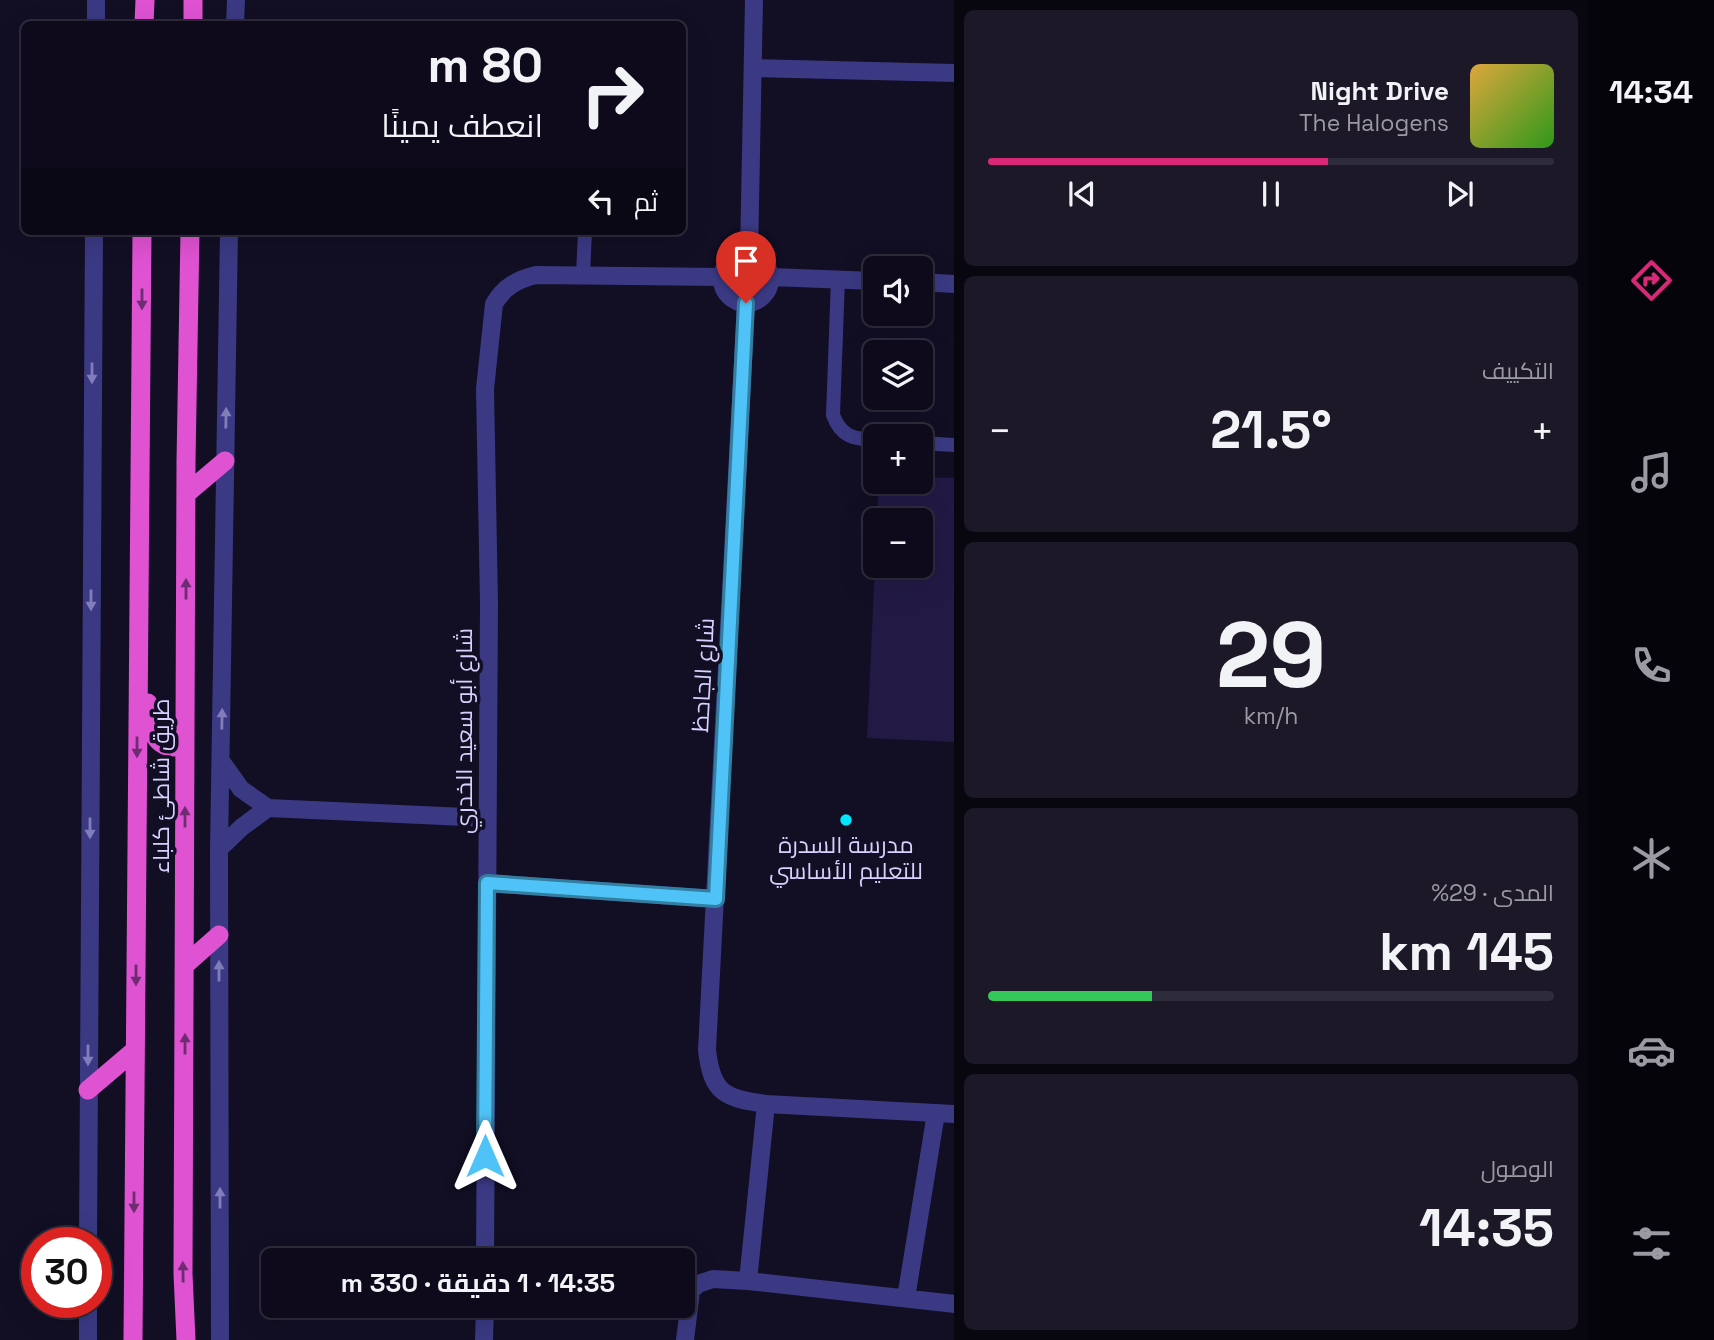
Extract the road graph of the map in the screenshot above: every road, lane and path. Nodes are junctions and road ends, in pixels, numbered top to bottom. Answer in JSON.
{"nodes":[{"id":1,"x":96,"y":0,"type":"edge"},
{"id":2,"x":193,"y":0,"type":"edge"},
{"id":3,"x":236,"y":0,"type":"edge"},
{"id":4,"x":754,"y":0,"type":"edge"},
{"id":5,"x":144,"y":1,"type":"edge"},
{"id":6,"x":96,"y":21,"type":"edge"},
{"id":7,"x":144,"y":21,"type":"edge"},
{"id":8,"x":192,"y":21,"type":"edge"},
{"id":9,"x":235,"y":21,"type":"edge"},
{"id":10,"x":753,"y":68,"type":"junction"},
{"id":11,"x":954,"y":73,"type":"edge"},
{"id":12,"x":94,"y":235,"type":"edge"},
{"id":13,"x":142,"y":235,"type":"edge"},
{"id":14,"x":190,"y":235,"type":"edge"},
{"id":15,"x":229,"y":235,"type":"edge"},
{"id":16,"x":585,"y":235,"type":"edge"},
{"id":17,"x":749,"y":255,"type":"junction"},
{"id":18,"x":583,"y":275,"type":"junction"},
{"id":19,"x":722,"y":277,"type":"junction"},
{"id":20,"x":771,"y":277,"type":"junction"},
{"id":21,"x":838,"y":279,"type":"junction"},
{"id":22,"x":863,"y":280,"type":"edge"},
{"id":23,"x":933,"y":283,"type":"edge"},
{"id":24,"x":954,"y":284,"type":"edge"},
{"id":25,"x":746,"y":303,"type":"junction"},
{"id":26,"x":863,"y":439,"type":"edge"},
{"id":27,"x":933,"y":444,"type":"edge"},
{"id":28,"x":954,"y":445,"type":"edge"},
{"id":29,"x":225,"y":461,"type":"junction"},
{"id":30,"x":186,"y":494,"type":"junction"},
{"id":31,"x":138,"y":667,"type":"junction"},
{"id":32,"x":185,"y":730,"type":"junction"},
{"id":33,"x":221,"y":760,"type":"junction"},
{"id":34,"x":268,"y":808,"type":"junction"},
{"id":35,"x":487,"y":818,"type":"junction"},
{"id":36,"x":219,"y":849,"type":"junction"},
{"id":37,"x":487,"y":883,"type":"junction"},
{"id":38,"x":716,"y":899,"type":"junction"},
{"id":39,"x":219,"y":935,"type":"junction"},
{"id":40,"x":185,"y":965,"type":"junction"},
{"id":41,"x":135,"y":1050,"type":"junction"},
{"id":42,"x":88,"y":1090,"type":"junction"},
{"id":43,"x":766,"y":1104,"type":"junction"},
{"id":44,"x":936,"y":1113,"type":"junction"},
{"id":45,"x":954,"y":1114,"type":"edge"},
{"id":46,"x":88,"y":1227,"type":"edge"},
{"id":47,"x":485,"y":1248,"type":"edge"},
{"id":48,"x":748,"y":1281,"type":"junction"},
{"id":49,"x":906,"y":1298,"type":"junction"},
{"id":50,"x":954,"y":1304,"type":"edge"},
{"id":51,"x":88,"y":1318,"type":"edge"},
{"id":52,"x":485,"y":1318,"type":"edge"},
{"id":53,"x":223,"y":1337,"type":"edge"},
{"id":54,"x":88,"y":1340,"type":"edge"},
{"id":55,"x":133,"y":1340,"type":"edge"},
{"id":56,"x":186,"y":1340,"type":"edge"},
{"id":57,"x":484,"y":1340,"type":"edge"},
{"id":58,"x":685,"y":1340,"type":"edge"}],
"edges":[{"from":1,"to":6,"type":"street"},
{"from":2,"to":8,"type":"highway"},
{"from":3,"to":9,"type":"street"},
{"from":4,"to":10,"type":"street"},
{"from":5,"to":7,"type":"highway"},
{"from":10,"to":11,"type":"street"},
{"from":10,"to":17,"type":"street"},
{"from":12,"to":42,"type":"street","one_way":true},
{"from":13,"to":31,"type":"highway","name":"طريق شاطئ كلباء","one_way":true},
{"from":14,"to":30,"type":"highway","name":"طريق شاطئ كلباء"},
{"from":29,"to":15,"type":"street","one_way":true},
{"from":16,"to":18,"type":"lane"},
{"from":17,"to":19,"type":"street"},
{"from":17,"to":20,"type":"street"},
{"from":18,"to":19,"type":"street","name":"شارع أبو سعيد الخدري"},
{"from":18,"to":35,"type":"street","name":"شارع أبو سعيد الخدري"},
{"from":19,"to":25,"type":"street"},
{"from":20,"to":21,"type":"street"},
{"from":20,"to":25,"type":"street"},
{"from":21,"to":22,"type":"street"},
{"from":21,"to":26,"type":"lane"},
{"from":23,"to":24,"type":"street"},
{"from":25,"to":38,"type":"street","name":"شارع الجاحظ"},
{"from":27,"to":28,"type":"lane"},
{"from":29,"to":30,"type":"highway"},
{"from":33,"to":29,"type":"street","one_way":true},
{"from":32,"to":30,"type":"highway","name":"طريق شاطئ كلباء","one_way":true},
{"from":31,"to":32,"type":"highway"},
{"from":31,"to":41,"type":"highway","name":"طريق شاطئ كلباء","one_way":true},
{"from":40,"to":32,"type":"highway","name":"طريق شاطئ كلباء","one_way":true},
{"from":33,"to":34,"type":"street"},
{"from":33,"to":36,"type":"street"},
{"from":34,"to":35,"type":"street"},
{"from":34,"to":36,"type":"street"},
{"from":35,"to":37,"type":"street","name":"شارع أبو سعيد الخدري"},
{"from":36,"to":39,"type":"street"},
{"from":37,"to":38,"type":"street"},
{"from":37,"to":47,"type":"street","name":"شارع أبو سعيد الخدري"},
{"from":38,"to":43,"type":"street","name":"شارع الجاحظ"},
{"from":39,"to":40,"type":"highway"},
{"from":53,"to":39,"type":"street","one_way":true},
{"from":56,"to":40,"type":"highway","name":"طريق شاطئ كلباء","one_way":true},
{"from":41,"to":42,"type":"highway"},
{"from":41,"to":55,"type":"highway","name":"طريق شاطئ كلباء","one_way":true},
{"from":42,"to":46,"type":"street"},
{"from":43,"to":44,"type":"street"},
{"from":43,"to":48,"type":"street"},
{"from":44,"to":45,"type":"street"},
{"from":44,"to":49,"type":"street"},
{"from":48,"to":49,"type":"street"},
{"from":48,"to":58,"type":"street"},
{"from":49,"to":50,"type":"street"},
{"from":51,"to":54,"type":"street"},
{"from":52,"to":57,"type":"street"}]}
